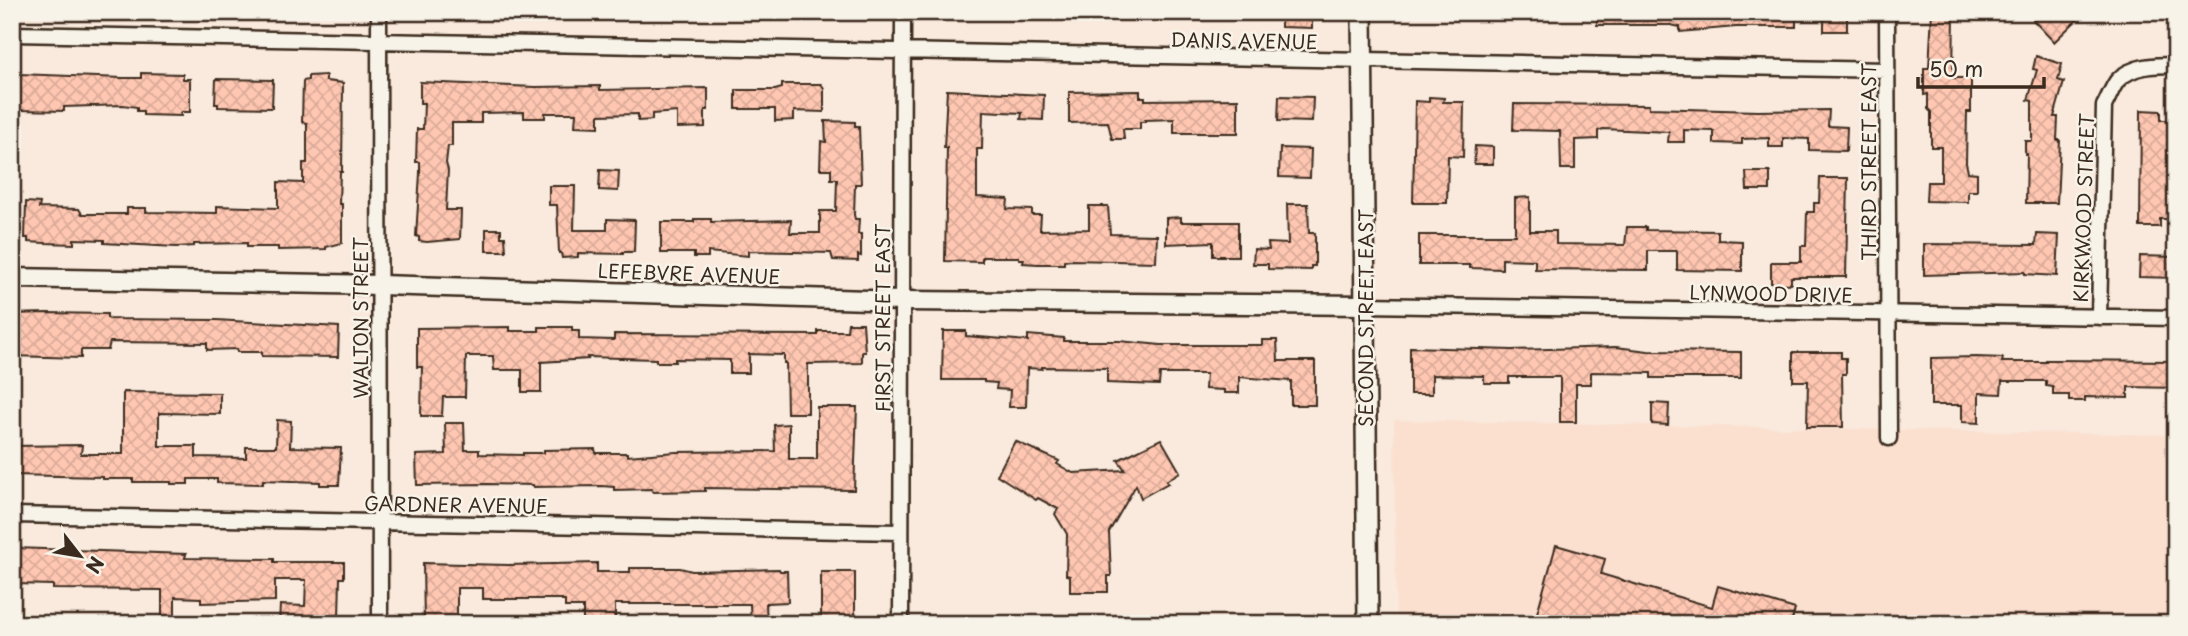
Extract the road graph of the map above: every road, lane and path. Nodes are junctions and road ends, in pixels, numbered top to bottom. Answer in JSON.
{"nodes":[{"id":1,"x":379,"y":12,"type":"edge"},
{"id":2,"x":902,"y":12,"type":"edge"},
{"id":3,"x":1362,"y":12,"type":"edge"},
{"id":4,"x":1887,"y":12,"type":"edge"},
{"id":5,"x":12,"y":34,"type":"edge"},
{"id":6,"x":380,"y":41,"type":"junction"},
{"id":7,"x":903,"y":52,"type":"junction"},
{"id":8,"x":1362,"y":61,"type":"junction"},
{"id":9,"x":2176,"y":65,"type":"edge"},
{"id":10,"x":1887,"y":70,"type":"junction"},
{"id":11,"x":12,"y":278,"type":"edge"},
{"id":12,"x":380,"y":285,"type":"junction"},
{"id":13,"x":902,"y":301,"type":"junction"},
{"id":14,"x":1365,"y":305,"type":"junction"},
{"id":15,"x":1886,"y":315,"type":"junction"},
{"id":16,"x":2098,"y":317,"type":"junction"},
{"id":17,"x":2176,"y":318,"type":"edge"},
{"id":18,"x":1889,"y":438,"type":"dead end"},
{"id":19,"x":12,"y":515,"type":"edge"},
{"id":20,"x":379,"y":522,"type":"junction"},
{"id":21,"x":900,"y":532,"type":"junction"},
{"id":22,"x":380,"y":624,"type":"edge"},
{"id":23,"x":901,"y":624,"type":"edge"},
{"id":24,"x":1368,"y":624,"type":"edge"}],
"edges":[{"from":1,"to":6,"type":"street","name":"WALTON STREET"},
{"from":2,"to":7,"type":"street","name":"FIRST STREET EAST"},
{"from":3,"to":8,"type":"main road","name":"SECOND STREET EAST"},
{"from":4,"to":10,"type":"street","name":"THIRD STREET EAST"},
{"from":5,"to":6,"type":"street","name":"DANIS AVENUE"},
{"from":6,"to":7,"type":"street","name":"DANIS AVENUE"},
{"from":6,"to":12,"type":"street","name":"WALTON STREET"},
{"from":7,"to":8,"type":"street","name":"DANIS AVENUE"},
{"from":7,"to":13,"type":"street","name":"FIRST STREET EAST"},
{"from":8,"to":10,"type":"street","name":"DANIS AVENUE"},
{"from":8,"to":14,"type":"main road","name":"SECOND STREET EAST"},
{"from":9,"to":16,"type":"street","name":"KIRKWOOD STREET"},
{"from":10,"to":15,"type":"street","name":"THIRD STREET EAST"},
{"from":11,"to":12,"type":"street","name":"LEFEBVRE AVENUE"},
{"from":12,"to":13,"type":"street","name":"LEFEBVRE AVENUE"},
{"from":12,"to":20,"type":"street","name":"WALTON STREET"},
{"from":13,"to":14,"type":"street","name":"LEFEBVRE AVENUE"},
{"from":13,"to":21,"type":"street","name":"FIRST STREET EAST"},
{"from":14,"to":15,"type":"street","name":"LYNWOOD DRIVE"},
{"from":14,"to":24,"type":"main road","name":"SECOND STREET EAST"},
{"from":15,"to":16,"type":"street","name":"LYNWOOD DRIVE"},
{"from":15,"to":18,"type":"street","name":"THIRD STREET EAST"},
{"from":16,"to":17,"type":"street","name":"LYNWOOD DRIVE"},
{"from":19,"to":20,"type":"street","name":"GARDNER AVENUE"},
{"from":20,"to":21,"type":"street","name":"GARDNER AVENUE"},
{"from":20,"to":22,"type":"street","name":"WALTON STREET"},
{"from":21,"to":23,"type":"street","name":"FIRST STREET EAST"}]}
